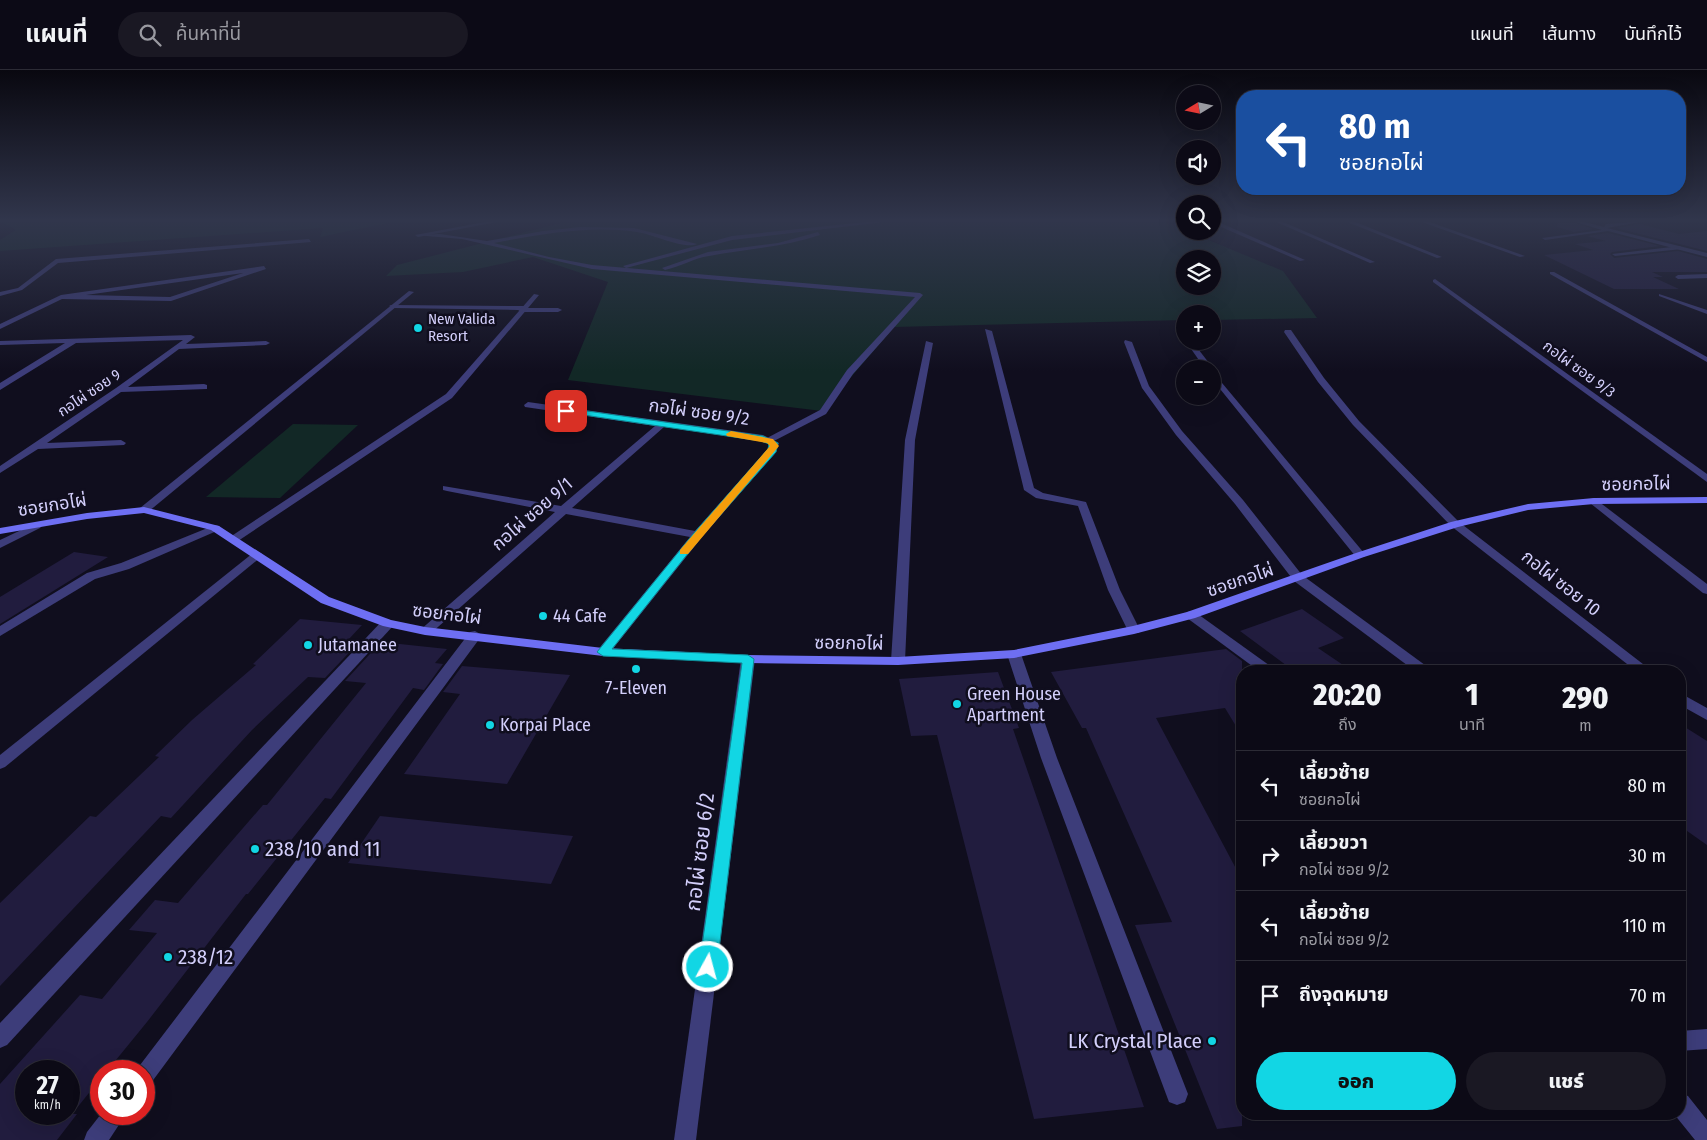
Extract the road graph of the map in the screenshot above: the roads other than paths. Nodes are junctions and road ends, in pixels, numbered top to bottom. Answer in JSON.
{"nodes":[{"id":1,"x":43,"y":271,"type":"edge"},
{"id":2,"x":233,"y":271,"type":"edge"},
{"id":3,"x":255,"y":271,"type":"edge"},
{"id":4,"x":645,"y":271,"type":"edge"},
{"id":5,"x":1552,"y":273,"type":"dead end"},
{"id":6,"x":1707,"y":276,"type":"edge"},
{"id":7,"x":1678,"y":277,"type":"dead end"},
{"id":8,"x":1434,"y":280,"type":"dead end"},
{"id":9,"x":411,"y":292,"type":"dead end"},
{"id":10,"x":0,"y":294,"type":"edge"},
{"id":11,"x":536,"y":295,"type":"dead end"},
{"id":12,"x":1661,"y":295,"type":"dead end"},
{"id":13,"x":61,"y":297,"type":"junction"},
{"id":14,"x":393,"y":306,"type":"junction"},
{"id":15,"x":523,"y":309,"type":"junction"},
{"id":16,"x":558,"y":310,"type":"dead end"},
{"id":17,"x":1707,"y":312,"type":"edge"},
{"id":18,"x":0,"y":327,"type":"edge"},
{"id":19,"x":988,"y":331,"type":"dead end"},
{"id":20,"x":1288,"y":332,"type":"dead end"},
{"id":21,"x":75,"y":340,"type":"junction"},
{"id":22,"x":1128,"y":342,"type":"dead end"},
{"id":23,"x":0,"y":343,"type":"edge"},
{"id":24,"x":266,"y":343,"type":"dead end"},
{"id":25,"x":929,"y":343,"type":"dead end"},
{"id":26,"x":178,"y":347,"type":"junction"},
{"id":27,"x":1195,"y":350,"type":"edge"},
{"id":28,"x":1203,"y":360,"type":"edge"},
{"id":29,"x":1707,"y":360,"type":"edge"},
{"id":30,"x":1221,"y":384,"type":"edge"},
{"id":31,"x":204,"y":386,"type":"dead end"},
{"id":32,"x":0,"y":387,"type":"edge"},
{"id":33,"x":119,"y":390,"type":"junction"},
{"id":34,"x":528,"y":405,"type":"dead end"},
{"id":35,"x":662,"y":424,"type":"junction"},
{"id":36,"x":770,"y":440,"type":"junction"},
{"id":37,"x":121,"y":443,"type":"dead end"},
{"id":38,"x":35,"y":446,"type":"junction"},
{"id":39,"x":0,"y":470,"type":"edge"},
{"id":40,"x":1707,"y":479,"type":"edge"},
{"id":41,"x":447,"y":488,"type":"dead end"},
{"id":42,"x":1707,"y":500,"type":"edge"},
{"id":43,"x":1594,"y":502,"type":"junction"},
{"id":44,"x":565,"y":509,"type":"junction"},
{"id":45,"x":144,"y":510,"type":"junction"},
{"id":46,"x":1455,"y":524,"type":"junction"},
{"id":47,"x":36,"y":526,"type":"junction"},
{"id":48,"x":215,"y":528,"type":"junction"},
{"id":49,"x":0,"y":531,"type":"edge"},
{"id":50,"x":698,"y":535,"type":"junction"},
{"id":51,"x":234,"y":539,"type":"junction"},
{"id":52,"x":0,"y":545,"type":"edge"},
{"id":53,"x":257,"y":555,"type":"junction"},
{"id":54,"x":1360,"y":555,"type":"junction"},
{"id":55,"x":1298,"y":578,"type":"junction"},
{"id":56,"x":1707,"y":590,"type":"edge"},
{"id":57,"x":1191,"y":615,"type":"junction"},
{"id":58,"x":388,"y":623,"type":"junction"},
{"id":59,"x":425,"y":630,"type":"junction"},
{"id":60,"x":1134,"y":630,"type":"junction"},
{"id":61,"x":0,"y":632,"type":"edge"},
{"id":62,"x":475,"y":636,"type":"junction"},
{"id":63,"x":603,"y":652,"type":"junction"},
{"id":64,"x":1014,"y":654,"type":"junction"},
{"id":65,"x":748,"y":659,"type":"junction"},
{"id":66,"x":898,"y":661,"type":"junction"},
{"id":67,"x":1260,"y":665,"type":"edge"},
{"id":68,"x":1416,"y":665,"type":"edge"},
{"id":69,"x":1637,"y":665,"type":"edge"},
{"id":70,"x":1686,"y":702,"type":"edge"},
{"id":71,"x":1707,"y":715,"type":"edge"},
{"id":72,"x":0,"y":764,"type":"edge"},
{"id":73,"x":0,"y":1038,"type":"edge"},
{"id":74,"x":1707,"y":1039,"type":"edge"},
{"id":75,"x":1686,"y":1041,"type":"edge"},
{"id":76,"x":155,"y":1061,"type":"edge"},
{"id":77,"x":1178,"y":1094,"type":"dead end"},
{"id":78,"x":1686,"y":1112,"type":"edge"},
{"id":79,"x":107,"y":1125,"type":"edge"},
{"id":80,"x":1707,"y":1138,"type":"edge"},
{"id":81,"x":95,"y":1140,"type":"edge"},
{"id":82,"x":685,"y":1140,"type":"edge"}],
"edges":[{"from":1,"to":10,"type":"street"},
{"from":2,"to":13,"type":"street"},
{"from":3,"to":13,"type":"street"},
{"from":4,"to":36,"type":"street"},
{"from":5,"to":29,"type":"street"},
{"from":6,"to":7,"type":"street"},
{"from":8,"to":40,"type":"street","name":"กอไผ่ ซอย 9/3"},
{"from":9,"to":14,"type":"street"},
{"from":11,"to":15,"type":"street"},
{"from":12,"to":17,"type":"street"},
{"from":13,"to":18,"type":"street"},
{"from":14,"to":15,"type":"street"},
{"from":14,"to":45,"type":"street"},
{"from":15,"to":16,"type":"street"},
{"from":15,"to":51,"type":"street"},
{"from":19,"to":60,"type":"street"},
{"from":20,"to":46,"type":"street","name":"กอไผ่ ซอย 10"},
{"from":21,"to":23,"type":"street"},
{"from":21,"to":26,"type":"street","name":"กอไผ่ ซอย 9"},
{"from":21,"to":32,"type":"street"},
{"from":22,"to":55,"type":"street"},
{"from":24,"to":26,"type":"street"},
{"from":25,"to":66,"type":"street"},
{"from":26,"to":33,"type":"street","name":"กอไผ่ ซอย 9"},
{"from":27,"to":28,"type":"street"},
{"from":30,"to":54,"type":"street"},
{"from":31,"to":33,"type":"street"},
{"from":33,"to":38,"type":"street","name":"กอไผ่ ซอย 9"},
{"from":34,"to":35,"type":"street","name":"กอไผ่ ซอย 9/2"},
{"from":35,"to":36,"type":"street","name":"กอไผ่ ซอย 9/2"},
{"from":35,"to":44,"type":"street","name":"กอไผ่ ซอย 9/1"},
{"from":36,"to":50,"type":"street","name":"กอไผ่ ซอย 9/2"},
{"from":37,"to":38,"type":"street"},
{"from":38,"to":39,"type":"street","name":"กอไผ่ ซอย 9"},
{"from":41,"to":44,"type":"street"},
{"from":42,"to":43,"type":"street","name":"ซอยกอไผ่"},
{"from":43,"to":46,"type":"street","name":"ซอยกอไผ่"},
{"from":43,"to":56,"type":"street"},
{"from":44,"to":50,"type":"street"},
{"from":44,"to":59,"type":"street","name":"กอไผ่ ซอย 9/1"},
{"from":45,"to":47,"type":"street","name":"ซอยกอไผ่"},
{"from":45,"to":48,"type":"street","name":"ซอยกอไผ่"},
{"from":46,"to":54,"type":"street","name":"ซอยกอไผ่"},
{"from":46,"to":69,"type":"street","name":"กอไผ่ ซอย 10"},
{"from":47,"to":49,"type":"street","name":"ซอยกอไผ่"},
{"from":47,"to":52,"type":"street"},
{"from":48,"to":51,"type":"street","name":"ซอยกอไผ่"},
{"from":48,"to":61,"type":"street"},
{"from":50,"to":63,"type":"street","name":"กอไผ่ ซอย 9/2"},
{"from":51,"to":53,"type":"street","name":"ซอยกอไผ่"},
{"from":53,"to":58,"type":"street","name":"ซอยกอไผ่"},
{"from":53,"to":72,"type":"street"},
{"from":54,"to":55,"type":"street","name":"ซอยกอไผ่"},
{"from":55,"to":57,"type":"street","name":"ซอยกอไผ่"},
{"from":55,"to":68,"type":"street"},
{"from":57,"to":60,"type":"street","name":"ซอยกอไผ่"},
{"from":57,"to":67,"type":"street"},
{"from":58,"to":59,"type":"street","name":"ซอยกอไผ่"},
{"from":58,"to":73,"type":"street"},
{"from":59,"to":62,"type":"street","name":"ซอยกอไผ่"},
{"from":60,"to":64,"type":"street","name":"ซอยกอไผ่"},
{"from":62,"to":63,"type":"street","name":"ซอยกอไผ่"},
{"from":62,"to":76,"type":"street"},
{"from":63,"to":65,"type":"street","name":"ซอยกอไผ่"},
{"from":64,"to":66,"type":"street","name":"ซอยกอไผ่"},
{"from":64,"to":77,"type":"street"},
{"from":65,"to":66,"type":"street","name":"ซอยกอไผ่"},
{"from":65,"to":82,"type":"street","name":"กอไผ่ ซอย 6/2"},
{"from":70,"to":71,"type":"street"},
{"from":74,"to":75,"type":"street"},
{"from":78,"to":80,"type":"street"},
{"from":79,"to":81,"type":"street"}]}
